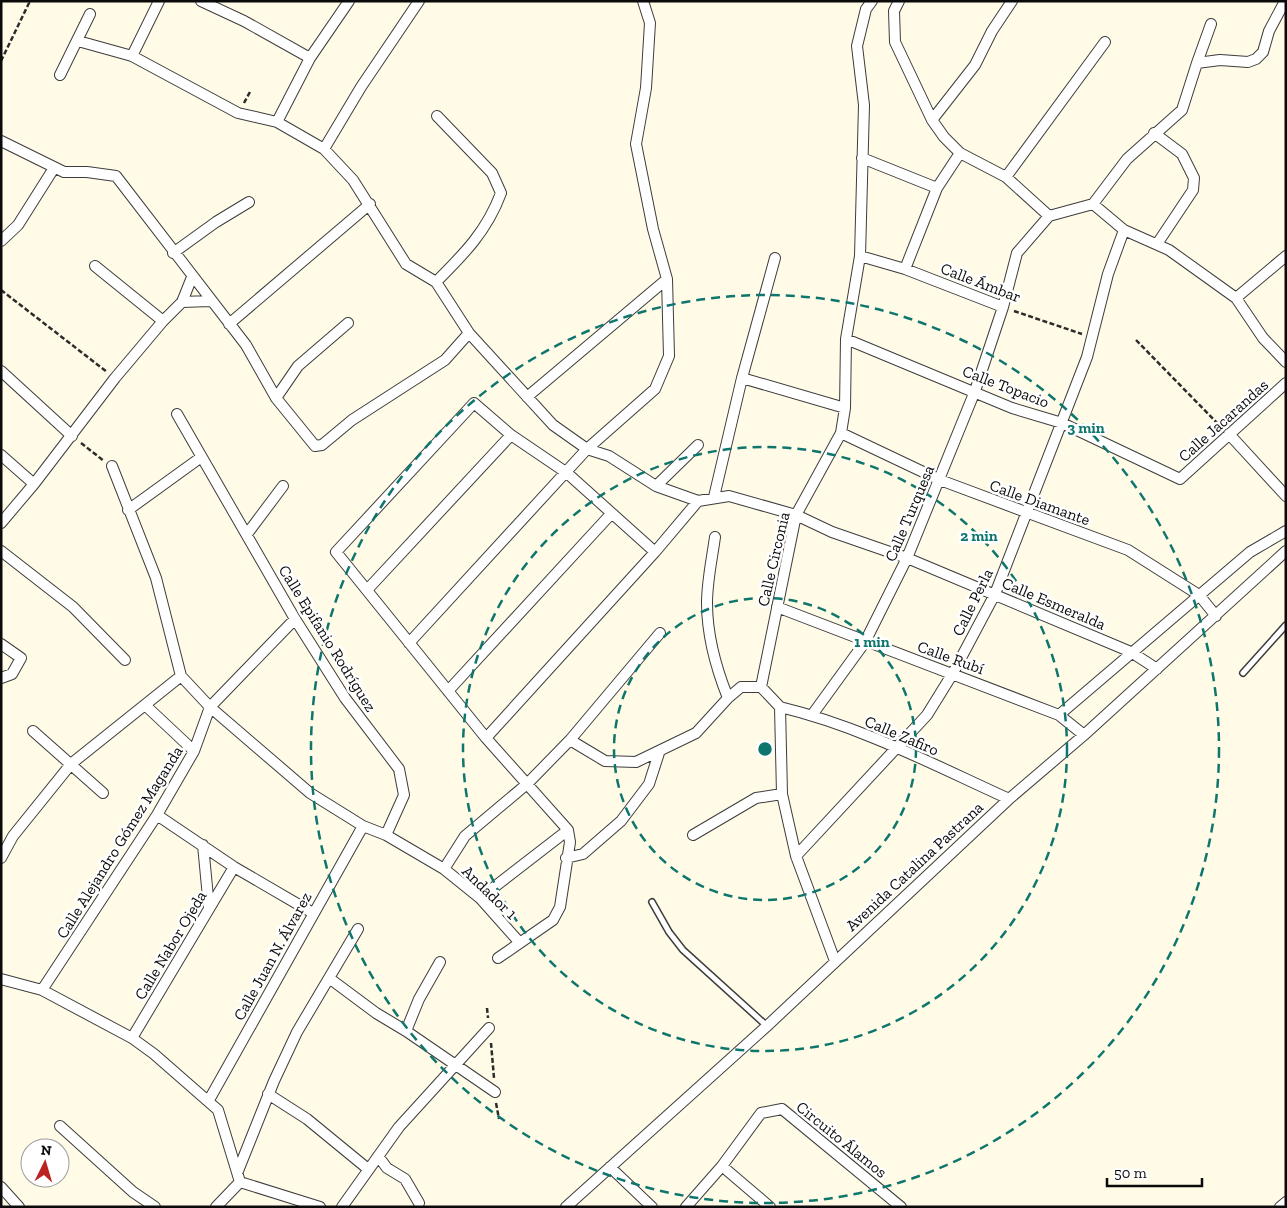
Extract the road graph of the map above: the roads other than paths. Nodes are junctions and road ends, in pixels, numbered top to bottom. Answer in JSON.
{"nodes":[{"id":1,"x":159,"y":1,"type":"edge"},
{"id":2,"x":201,"y":1,"type":"edge"},
{"id":3,"x":349,"y":1,"type":"edge"},
{"id":4,"x":419,"y":1,"type":"edge"},
{"id":5,"x":643,"y":1,"type":"edge"},
{"id":6,"x":872,"y":1,"type":"edge"},
{"id":7,"x":899,"y":1,"type":"edge"},
{"id":8,"x":1012,"y":1,"type":"edge"},
{"id":9,"x":1285,"y":1,"type":"edge"},
{"id":10,"x":90,"y":14,"type":"dead end"},
{"id":11,"x":1211,"y":24,"type":"dead end"},
{"id":12,"x":78,"y":41,"type":"junction"},
{"id":13,"x":1105,"y":42,"type":"dead end"},
{"id":14,"x":132,"y":56,"type":"junction"},
{"id":15,"x":310,"y":58,"type":"junction"},
{"id":16,"x":1197,"y":63,"type":"junction"},
{"id":17,"x":60,"y":75,"type":"dead end"},
{"id":18,"x":437,"y":116,"type":"dead end"},
{"id":19,"x":932,"y":120,"type":"junction"},
{"id":20,"x":277,"y":122,"type":"junction"},
{"id":21,"x":1154,"y":133,"type":"junction"},
{"id":22,"x":1,"y":141,"type":"edge"},
{"id":23,"x":324,"y":149,"type":"junction"},
{"id":24,"x":960,"y":153,"type":"junction"},
{"id":25,"x":862,"y":158,"type":"junction"},
{"id":26,"x":54,"y":168,"type":"junction"},
{"id":27,"x":1006,"y":177,"type":"junction"},
{"id":28,"x":937,"y":188,"type":"junction"},
{"id":29,"x":249,"y":202,"type":"dead end"},
{"id":30,"x":370,"y":204,"type":"junction"},
{"id":31,"x":1093,"y":204,"type":"junction"},
{"id":32,"x":1049,"y":216,"type":"junction"},
{"id":33,"x":1124,"y":230,"type":"junction"},
{"id":34,"x":1,"y":241,"type":"edge"},
{"id":35,"x":1157,"y":244,"type":"junction"},
{"id":36,"x":173,"y":253,"type":"junction"},
{"id":37,"x":860,"y":256,"type":"junction"},
{"id":38,"x":1286,"y":256,"type":"edge"},
{"id":39,"x":774,"y":258,"type":"dead end"},
{"id":40,"x":95,"y":266,"type":"dead end"},
{"id":41,"x":905,"y":269,"type":"junction"},
{"id":42,"x":192,"y":277,"type":"junction"},
{"id":43,"x":667,"y":279,"type":"junction"},
{"id":44,"x":436,"y":282,"type":"junction"},
{"id":45,"x":1236,"y":298,"type":"junction"},
{"id":46,"x":210,"y":301,"type":"junction"},
{"id":47,"x":182,"y":302,"type":"junction"},
{"id":48,"x":1003,"y":307,"type":"junction"},
{"id":49,"x":163,"y":321,"type":"junction"},
{"id":50,"x":348,"y":323,"type":"dead end"},
{"id":51,"x":229,"y":324,"type":"junction"},
{"id":52,"x":469,"y":333,"type":"junction"},
{"id":53,"x":846,"y":339,"type":"junction"},
{"id":54,"x":1286,"y":362,"type":"edge"},
{"id":55,"x":1,"y":371,"type":"edge"},
{"id":56,"x":742,"y":378,"type":"junction"},
{"id":57,"x":1286,"y":383,"type":"edge"},
{"id":58,"x":975,"y":391,"type":"junction"},
{"id":59,"x":527,"y":397,"type":"junction"},
{"id":60,"x":276,"y":398,"type":"junction"},
{"id":61,"x":845,"y":408,"type":"junction"},
{"id":62,"x":177,"y":414,"type":"dead end"},
{"id":63,"x":1062,"y":423,"type":"junction"},
{"id":64,"x":841,"y":433,"type":"junction"},
{"id":65,"x":1229,"y":434,"type":"junction"},
{"id":66,"x":511,"y":435,"type":"junction"},
{"id":67,"x":72,"y":436,"type":"junction"},
{"id":68,"x":698,"y":445,"type":"dead end"},
{"id":69,"x":587,"y":449,"type":"junction"},
{"id":70,"x":1,"y":455,"type":"edge"},
{"id":71,"x":200,"y":458,"type":"junction"},
{"id":72,"x":112,"y":466,"type":"road end"},
{"id":73,"x":567,"y":472,"type":"junction"},
{"id":74,"x":1180,"y":479,"type":"joint"},
{"id":75,"x":940,"y":480,"type":"junction"},
{"id":76,"x":34,"y":484,"type":"junction"},
{"id":77,"x":283,"y":486,"type":"dead end"},
{"id":78,"x":656,"y":486,"type":"junction"},
{"id":79,"x":1286,"y":496,"type":"edge"},
{"id":80,"x":714,"y":497,"type":"junction"},
{"id":81,"x":698,"y":501,"type":"junction"},
{"id":82,"x":128,"y":510,"type":"junction"},
{"id":83,"x":611,"y":514,"type":"junction"},
{"id":84,"x":1026,"y":514,"type":"junction"},
{"id":85,"x":796,"y":515,"type":"junction"},
{"id":86,"x":1,"y":523,"type":"edge"},
{"id":87,"x":1286,"y":531,"type":"edge"},
{"id":88,"x":248,"y":534,"type":"junction"},
{"id":89,"x":715,"y":537,"type":"dead end"},
{"id":90,"x":1,"y":551,"type":"edge"},
{"id":91,"x":1286,"y":551,"type":"edge"},
{"id":92,"x":655,"y":552,"type":"junction"},
{"id":93,"x":907,"y":558,"type":"junction"},
{"id":94,"x":367,"y":590,"type":"junction"},
{"id":95,"x":994,"y":594,"type":"junction"},
{"id":96,"x":1199,"y":595,"type":"junction"},
{"id":97,"x":776,"y":607,"type":"junction"},
{"id":98,"x":1216,"y":616,"type":"junction"},
{"id":99,"x":295,"y":619,"type":"junction"},
{"id":100,"x":1286,"y":624,"type":"edge"},
{"id":101,"x":660,"y":633,"type":"dead end"},
{"id":102,"x":866,"y":642,"type":"junction"},
{"id":103,"x":408,"y":643,"type":"junction"},
{"id":104,"x":1,"y":644,"type":"edge"},
{"id":105,"x":1131,"y":652,"type":"junction"},
{"id":106,"x":125,"y":660,"type":"dead end"},
{"id":107,"x":1157,"y":669,"type":"junction"},
{"id":108,"x":1243,"y":672,"type":"dead end"},
{"id":109,"x":953,"y":673,"type":"junction"},
{"id":110,"x":181,"y":676,"type":"junction"},
{"id":111,"x":1,"y":678,"type":"edge"},
{"id":112,"x":760,"y":687,"type":"junction"},
{"id":113,"x":448,"y":691,"type":"junction"},
{"id":114,"x":728,"y":698,"type":"junction"},
{"id":115,"x":144,"y":705,"type":"junction"},
{"id":116,"x":210,"y":707,"type":"junction"},
{"id":117,"x":780,"y":707,"type":"junction"},
{"id":118,"x":812,"y":715,"type":"junction"},
{"id":119,"x":1059,"y":715,"type":"junction"},
{"id":120,"x":33,"y":731,"type":"dead end"},
{"id":121,"x":1084,"y":735,"type":"junction"},
{"id":122,"x":486,"y":738,"type":"junction"},
{"id":123,"x":570,"y":740,"type":"junction"},
{"id":124,"x":898,"y":748,"type":"junction"},
{"id":125,"x":194,"y":751,"type":"junction"},
{"id":126,"x":658,"y":753,"type":"junction"},
{"id":127,"x":71,"y":764,"type":"junction"},
{"id":128,"x":527,"y":784,"type":"junction"},
{"id":129,"x":103,"y":793,"type":"dead end"},
{"id":130,"x":782,"y":794,"type":"junction"},
{"id":131,"x":1008,"y":798,"type":"junction"},
{"id":132,"x":157,"y":815,"type":"junction"},
{"id":133,"x":363,"y":826,"type":"junction"},
{"id":134,"x":568,"y":830,"type":"junction"},
{"id":135,"x":386,"y":835,"type":"junction"},
{"id":136,"x":693,"y":835,"type":"dead end"},
{"id":137,"x":203,"y":845,"type":"junction"},
{"id":138,"x":796,"y":856,"type":"junction"},
{"id":139,"x":1,"y":858,"type":"edge"},
{"id":140,"x":566,"y":858,"type":"junction"},
{"id":141,"x":234,"y":868,"type":"junction"},
{"id":142,"x":444,"y":869,"type":"junction"},
{"id":143,"x":480,"y":898,"type":"junction"},
{"id":144,"x":652,"y":902,"type":"dead end"},
{"id":145,"x":208,"y":908,"type":"junction"},
{"id":146,"x":313,"y":913,"type":"junction"},
{"id":147,"x":358,"y":929,"type":"dead end"},
{"id":148,"x":520,"y":943,"type":"junction"},
{"id":149,"x":498,"y":958,"type":"dead end"},
{"id":150,"x":835,"y":960,"type":"junction"},
{"id":151,"x":440,"y":962,"type":"dead end"},
{"id":152,"x":328,"y":978,"type":"junction"},
{"id":153,"x":1,"y":979,"type":"edge"},
{"id":154,"x":42,"y":990,"type":"junction"},
{"id":155,"x":767,"y":1026,"type":"junction"},
{"id":156,"x":489,"y":1028,"type":"dead end"},
{"id":157,"x":406,"y":1031,"type":"junction"},
{"id":158,"x":132,"y":1038,"type":"junction"},
{"id":159,"x":455,"y":1066,"type":"junction"},
{"id":160,"x":494,"y":1092,"type":"dead end"},
{"id":161,"x":268,"y":1094,"type":"junction"},
{"id":162,"x":209,"y":1100,"type":"junction"},
{"id":163,"x":60,"y":1126,"type":"dead end"},
{"id":164,"x":378,"y":1156,"type":"junction"},
{"id":165,"x":722,"y":1166,"type":"junction"},
{"id":166,"x":610,"y":1167,"type":"junction"},
{"id":167,"x":368,"y":1169,"type":"junction"},
{"id":168,"x":239,"y":1176,"type":"junction"},
{"id":169,"x":1,"y":1188,"type":"edge"},
{"id":170,"x":1286,"y":1202,"type":"edge"},
{"id":171,"x":420,"y":1203,"type":"dead end"},
{"id":172,"x":19,"y":1207,"type":"edge"},
{"id":173,"x":155,"y":1207,"type":"edge"},
{"id":174,"x":216,"y":1207,"type":"edge"},
{"id":175,"x":320,"y":1207,"type":"edge"},
{"id":176,"x":342,"y":1207,"type":"edge"},
{"id":177,"x":566,"y":1207,"type":"edge"},
{"id":178,"x":652,"y":1207,"type":"edge"},
{"id":179,"x":686,"y":1207,"type":"edge"},
{"id":180,"x":770,"y":1207,"type":"edge"},
{"id":181,"x":901,"y":1207,"type":"edge"},
{"id":182,"x":1280,"y":1207,"type":"edge"}],
"edges":[{"from":1,"to":14,"type":"street"},
{"from":2,"to":15,"type":"street"},
{"from":3,"to":15,"type":"street"},
{"from":4,"to":23,"type":"street"},
{"from":5,"to":43,"type":"street"},
{"from":6,"to":25,"type":"street","name":"Calle Circonia"},
{"from":7,"to":19,"type":"street"},
{"from":8,"to":19,"type":"street"},
{"from":9,"to":16,"type":"street"},
{"from":10,"to":12,"type":"street"},
{"from":11,"to":16,"type":"street"},
{"from":12,"to":14,"type":"street"},
{"from":12,"to":17,"type":"street"},
{"from":13,"to":27,"type":"street"},
{"from":14,"to":20,"type":"street"},
{"from":15,"to":20,"type":"street"},
{"from":16,"to":21,"type":"street"},
{"from":18,"to":44,"type":"street"},
{"from":19,"to":24,"type":"street"},
{"from":20,"to":23,"type":"street"},
{"from":21,"to":31,"type":"street"},
{"from":21,"to":35,"type":"street"},
{"from":22,"to":26,"type":"street"},
{"from":23,"to":30,"type":"street"},
{"from":24,"to":27,"type":"street"},
{"from":24,"to":28,"type":"street"},
{"from":25,"to":28,"type":"street"},
{"from":25,"to":37,"type":"street","name":"Calle Circonia"},
{"from":26,"to":34,"type":"street"},
{"from":26,"to":36,"type":"street"},
{"from":27,"to":32,"type":"street"},
{"from":28,"to":41,"type":"street"},
{"from":29,"to":36,"type":"street"},
{"from":30,"to":44,"type":"street"},
{"from":30,"to":51,"type":"street"},
{"from":31,"to":32,"type":"street"},
{"from":31,"to":33,"type":"street"},
{"from":32,"to":48,"type":"street","name":"Calle Turquesa"},
{"from":33,"to":35,"type":"street"},
{"from":33,"to":63,"type":"street","name":"Calle Perla"},
{"from":35,"to":45,"type":"street"},
{"from":36,"to":42,"type":"street"},
{"from":37,"to":41,"type":"street","name":"Calle Ámbar"},
{"from":37,"to":53,"type":"street","name":"Calle Circonia"},
{"from":38,"to":45,"type":"street"},
{"from":39,"to":56,"type":"street"},
{"from":40,"to":49,"type":"street"},
{"from":41,"to":48,"type":"street","name":"Calle Ámbar"},
{"from":42,"to":46,"type":"street"},
{"from":42,"to":47,"type":"street"},
{"from":43,"to":59,"type":"street"},
{"from":43,"to":69,"type":"street"},
{"from":44,"to":52,"type":"street"},
{"from":45,"to":54,"type":"street"},
{"from":46,"to":47,"type":"street"},
{"from":46,"to":51,"type":"street"},
{"from":47,"to":49,"type":"street"},
{"from":48,"to":58,"type":"street","name":"Calle Turquesa"},
{"from":49,"to":67,"type":"street"},
{"from":50,"to":60,"type":"street"},
{"from":51,"to":60,"type":"street"},
{"from":52,"to":59,"type":"street"},
{"from":52,"to":60,"type":"street"},
{"from":53,"to":58,"type":"street","name":"Calle Topacio"},
{"from":53,"to":61,"type":"street","name":"Calle Circonia"},
{"from":55,"to":67,"type":"street"},
{"from":56,"to":61,"type":"street"},
{"from":56,"to":80,"type":"street"},
{"from":57,"to":65,"type":"street","name":"Calle Jacarandas"},
{"from":58,"to":63,"type":"street","name":"Calle Topacio"},
{"from":58,"to":75,"type":"street","name":"Calle Turquesa"},
{"from":59,"to":69,"type":"street"},
{"from":61,"to":64,"type":"street","name":"Calle Circonia"},
{"from":62,"to":71,"type":"street","name":"Calle Epifanio Rodríguez"},
{"from":63,"to":74,"type":"street","name":"Calle Topacio"},
{"from":63,"to":84,"type":"street","name":"Calle Perla"},
{"from":64,"to":75,"type":"street","name":"Calle Diamante"},
{"from":64,"to":85,"type":"street","name":"Calle Circonia"},
{"from":65,"to":74,"type":"street","name":"Calle Jacarandas"},
{"from":65,"to":79,"type":"street"},
{"from":66,"to":73,"type":"street"},
{"from":66,"to":94,"type":"street"},
{"from":66,"to":94,"type":"street"},
{"from":67,"to":76,"type":"street"},
{"from":68,"to":78,"type":"street"},
{"from":69,"to":73,"type":"street"},
{"from":69,"to":78,"type":"street"},
{"from":70,"to":76,"type":"street"},
{"from":71,"to":82,"type":"street"},
{"from":71,"to":88,"type":"street","name":"Calle Epifanio Rodríguez"},
{"from":72,"to":82,"type":"street"},
{"from":73,"to":83,"type":"street"},
{"from":73,"to":103,"type":"street"},
{"from":75,"to":84,"type":"street","name":"Calle Diamante"},
{"from":75,"to":93,"type":"street","name":"Calle Turquesa"},
{"from":76,"to":86,"type":"street"},
{"from":77,"to":88,"type":"street"},
{"from":78,"to":81,"type":"street"},
{"from":80,"to":81,"type":"street","name":"Calle Esmeralda"},
{"from":80,"to":85,"type":"street","name":"Calle Esmeralda"},
{"from":81,"to":92,"type":"street"},
{"from":82,"to":110,"type":"street"},
{"from":83,"to":92,"type":"street"},
{"from":83,"to":113,"type":"street"},
{"from":84,"to":95,"type":"street","name":"Calle Perla"},
{"from":84,"to":96,"type":"street","name":"Calle Diamante"},
{"from":85,"to":93,"type":"street","name":"Calle Esmeralda"},
{"from":85,"to":97,"type":"street","name":"Calle Circonia"},
{"from":87,"to":96,"type":"street"},
{"from":88,"to":99,"type":"street","name":"Calle Epifanio Rodríguez"},
{"from":89,"to":114,"type":"street"},
{"from":90,"to":106,"type":"street"},
{"from":91,"to":98,"type":"street","name":"Avenida Catalina Pastrana"},
{"from":92,"to":122,"type":"street"},
{"from":93,"to":95,"type":"street","name":"Calle Esmeralda"},
{"from":93,"to":102,"type":"street","name":"Calle Turquesa"},
{"from":94,"to":103,"type":"street"},
{"from":95,"to":105,"type":"street","name":"Calle Esmeralda"},
{"from":95,"to":109,"type":"street","name":"Calle Perla"},
{"from":96,"to":98,"type":"street","name":"Calle Diamante"},
{"from":96,"to":105,"type":"street"},
{"from":97,"to":102,"type":"street","name":"Calle Rubí"},
{"from":97,"to":112,"type":"street","name":"Calle Circonia"},
{"from":98,"to":107,"type":"street","name":"Avenida Catalina Pastrana"},
{"from":99,"to":116,"type":"street","name":"Calle Alejandro Gómez Maganda"},
{"from":99,"to":135,"type":"street","name":"Calle Epifanio Rodríguez"},
{"from":100,"to":108,"type":"lane"},
{"from":101,"to":123,"type":"street"},
{"from":102,"to":109,"type":"street","name":"Calle Rubí"},
{"from":102,"to":118,"type":"street","name":"Calle Turquesa"},
{"from":103,"to":113,"type":"street"},
{"from":104,"to":111,"type":"street"},
{"from":105,"to":107,"type":"street","name":"Calle Esmeralda"},
{"from":105,"to":119,"type":"street"},
{"from":107,"to":121,"type":"street","name":"Avenida Catalina Pastrana"},
{"from":109,"to":119,"type":"street","name":"Calle Rubí"},
{"from":109,"to":124,"type":"street","name":"Calle Perla"},
{"from":110,"to":115,"type":"street"},
{"from":110,"to":116,"type":"street","name":"Andador 1"},
{"from":112,"to":114,"type":"street"},
{"from":112,"to":117,"type":"street"},
{"from":113,"to":122,"type":"street"},
{"from":114,"to":126,"type":"street"},
{"from":115,"to":125,"type":"street"},
{"from":115,"to":127,"type":"street"},
{"from":116,"to":125,"type":"street","name":"Calle Alejandro Gómez Maganda"},
{"from":116,"to":133,"type":"street","name":"Andador 1"},
{"from":117,"to":118,"type":"street","name":"Calle Zafiro"},
{"from":117,"to":130,"type":"street"},
{"from":118,"to":124,"type":"street","name":"Calle Zafiro"},
{"from":119,"to":121,"type":"street","name":"Calle Rubí"},
{"from":120,"to":127,"type":"street"},
{"from":121,"to":131,"type":"street","name":"Avenida Catalina Pastrana"},
{"from":122,"to":128,"type":"street"},
{"from":123,"to":126,"type":"street"},
{"from":123,"to":128,"type":"street"},
{"from":124,"to":131,"type":"street","name":"Calle Zafiro"},
{"from":124,"to":138,"type":"street","name":"Calle Perla"},
{"from":125,"to":132,"type":"street","name":"Calle Alejandro Gómez Maganda"},
{"from":126,"to":140,"type":"street"},
{"from":127,"to":129,"type":"street"},
{"from":127,"to":139,"type":"street"},
{"from":128,"to":134,"type":"street"},
{"from":128,"to":142,"type":"street"},
{"from":130,"to":136,"type":"street"},
{"from":130,"to":138,"type":"street"},
{"from":131,"to":150,"type":"street","name":"Avenida Catalina Pastrana"},
{"from":132,"to":137,"type":"street"},
{"from":132,"to":154,"type":"street","name":"Calle Alejandro Gómez Maganda"},
{"from":133,"to":135,"type":"street","name":"Andador 1"},
{"from":133,"to":146,"type":"street","name":"Calle Juan N. Álvarez"},
{"from":134,"to":140,"type":"street"},
{"from":134,"to":143,"type":"street"},
{"from":135,"to":142,"type":"street","name":"Andador 1"},
{"from":137,"to":141,"type":"street"},
{"from":137,"to":145,"type":"street"},
{"from":138,"to":150,"type":"street"},
{"from":140,"to":148,"type":"street"},
{"from":141,"to":145,"type":"street","name":"Calle Nabor Ojeda"},
{"from":141,"to":146,"type":"street"},
{"from":142,"to":143,"type":"street","name":"Andador 1"},
{"from":143,"to":148,"type":"street","name":"Andador 1"},
{"from":144,"to":155,"type":"lane"},
{"from":145,"to":158,"type":"street","name":"Calle Nabor Ojeda"},
{"from":146,"to":162,"type":"street","name":"Calle Juan N. Álvarez"},
{"from":147,"to":152,"type":"street"},
{"from":148,"to":149,"type":"street"},
{"from":150,"to":155,"type":"street","name":"Avenida Catalina Pastrana"},
{"from":151,"to":157,"type":"street"},
{"from":152,"to":157,"type":"street"},
{"from":152,"to":161,"type":"street"},
{"from":153,"to":154,"type":"street"},
{"from":154,"to":158,"type":"street"},
{"from":155,"to":166,"type":"street","name":"Avenida Catalina Pastrana"},
{"from":156,"to":159,"type":"street"},
{"from":157,"to":159,"type":"street"},
{"from":158,"to":162,"type":"street"},
{"from":159,"to":160,"type":"street"},
{"from":159,"to":164,"type":"street"},
{"from":161,"to":167,"type":"street"},
{"from":161,"to":168,"type":"street"},
{"from":162,"to":168,"type":"street"},
{"from":163,"to":173,"type":"street"},
{"from":164,"to":167,"type":"street"},
{"from":164,"to":171,"type":"street"},
{"from":165,"to":179,"type":"street","name":"Circuito Álamos"},
{"from":165,"to":180,"type":"street"},
{"from":165,"to":181,"type":"street","name":"Circuito Álamos"},
{"from":166,"to":177,"type":"street","name":"Avenida Catalina Pastrana"},
{"from":166,"to":178,"type":"street"},
{"from":167,"to":176,"type":"street"},
{"from":168,"to":174,"type":"street"},
{"from":168,"to":175,"type":"street"},
{"from":169,"to":172,"type":"street"},
{"from":170,"to":182,"type":"street"}]}
